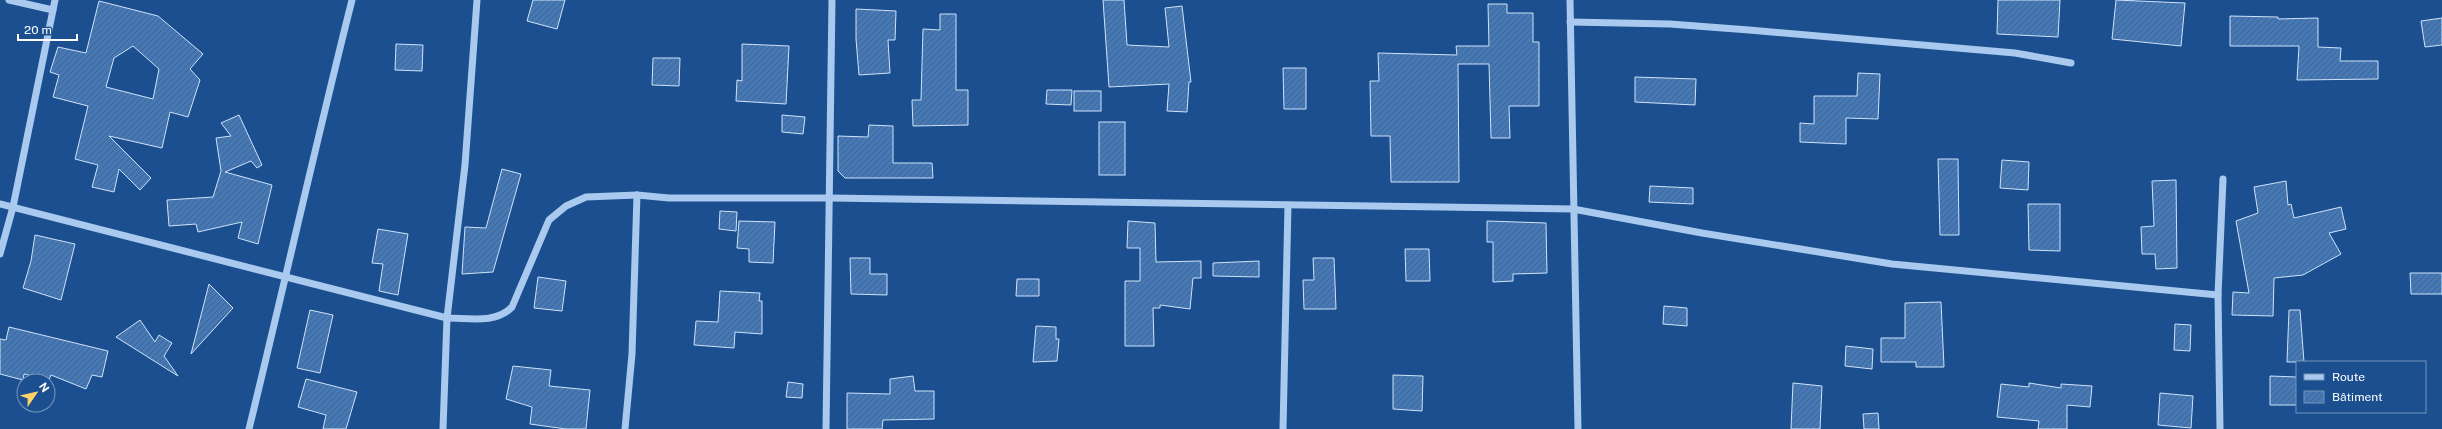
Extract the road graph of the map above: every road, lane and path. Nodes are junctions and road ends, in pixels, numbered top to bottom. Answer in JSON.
{"nodes":[{"id":1,"x":9,"y":0,"type":"edge"},
{"id":2,"x":56,"y":0,"type":"edge"},
{"id":3,"x":352,"y":0,"type":"edge"},
{"id":4,"x":477,"y":0,"type":"edge"},
{"id":5,"x":832,"y":0,"type":"edge"},
{"id":6,"x":1570,"y":0,"type":"edge"},
{"id":7,"x":53,"y":10,"type":"junction"},
{"id":8,"x":1570,"y":22,"type":"junction"},
{"id":9,"x":2071,"y":63,"type":"dead end"},
{"id":10,"x":2223,"y":179,"type":"dead end"},
{"id":11,"x":637,"y":195,"type":"junction"},
{"id":12,"x":829,"y":198,"type":"junction"},
{"id":13,"x":0,"y":204,"type":"edge"},
{"id":14,"x":1288,"y":205,"type":"junction"},
{"id":15,"x":13,"y":207,"type":"junction"},
{"id":16,"x":1574,"y":209,"type":"junction"},
{"id":17,"x":0,"y":254,"type":"edge"},
{"id":18,"x":286,"y":279,"type":"junction"},
{"id":19,"x":2218,"y":295,"type":"junction"},
{"id":20,"x":447,"y":318,"type":"junction"},
{"id":21,"x":248,"y":429,"type":"edge"},
{"id":22,"x":443,"y":429,"type":"edge"},
{"id":23,"x":625,"y":429,"type":"edge"},
{"id":24,"x":826,"y":429,"type":"edge"},
{"id":25,"x":1283,"y":429,"type":"edge"},
{"id":26,"x":1578,"y":429,"type":"edge"},
{"id":27,"x":2220,"y":429,"type":"edge"}],
"edges":[{"from":1,"to":7,"type":"street"},
{"from":2,"to":7,"type":"street"},
{"from":3,"to":18,"type":"street"},
{"from":4,"to":20,"type":"street"},
{"from":5,"to":12,"type":"street"},
{"from":6,"to":8,"type":"street"},
{"from":7,"to":15,"type":"street"},
{"from":8,"to":9,"type":"street"},
{"from":8,"to":16,"type":"street"},
{"from":10,"to":19,"type":"street"},
{"from":11,"to":12,"type":"street"},
{"from":11,"to":20,"type":"street"},
{"from":11,"to":23,"type":"street"},
{"from":12,"to":14,"type":"street"},
{"from":12,"to":24,"type":"street"},
{"from":13,"to":15,"type":"street"},
{"from":14,"to":16,"type":"street"},
{"from":14,"to":25,"type":"street"},
{"from":15,"to":17,"type":"street"},
{"from":15,"to":18,"type":"street"},
{"from":16,"to":19,"type":"street"},
{"from":16,"to":26,"type":"street"},
{"from":18,"to":20,"type":"street"},
{"from":18,"to":21,"type":"street"},
{"from":19,"to":27,"type":"street"},
{"from":20,"to":22,"type":"street"}]}
